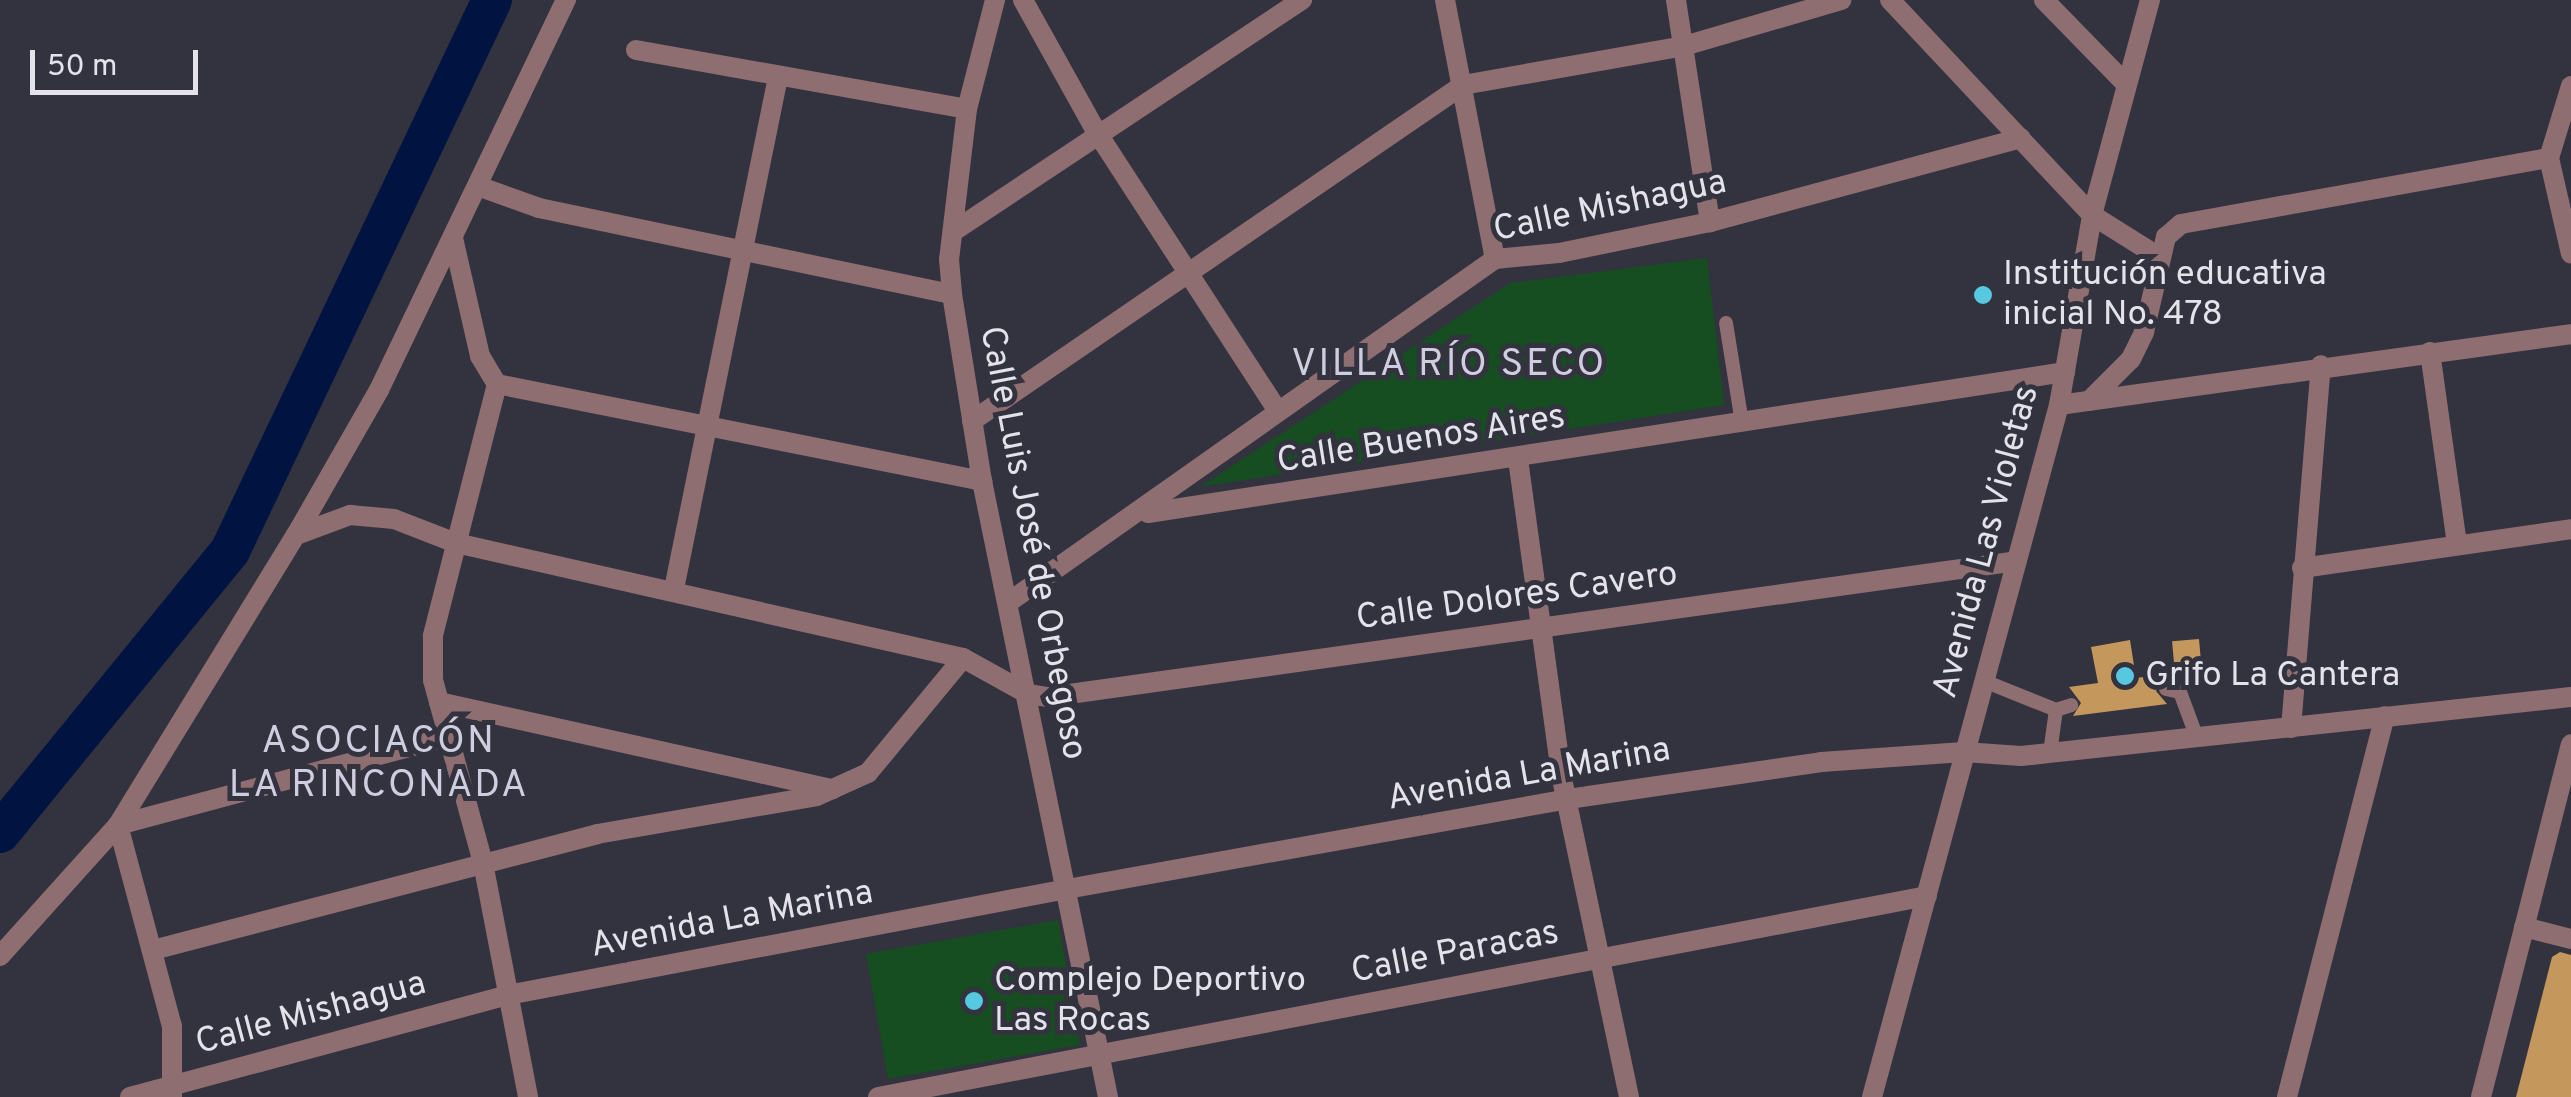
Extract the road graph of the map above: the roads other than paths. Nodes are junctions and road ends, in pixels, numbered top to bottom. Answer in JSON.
{"nodes":[{"id":1,"x":566,"y":0,"type":"edge"},
{"id":2,"x":995,"y":0,"type":"edge"},
{"id":3,"x":1023,"y":0,"type":"edge"},
{"id":4,"x":1302,"y":0,"type":"edge"},
{"id":5,"x":1445,"y":0,"type":"edge"},
{"id":6,"x":1676,"y":0,"type":"edge"},
{"id":7,"x":1841,"y":0,"type":"edge"},
{"id":8,"x":1890,"y":0,"type":"edge"},
{"id":9,"x":2044,"y":0,"type":"edge"},
{"id":10,"x":2150,"y":0,"type":"edge"},
{"id":11,"x":1684,"y":46,"type":"junction"},
{"id":12,"x":636,"y":50,"type":"dead end"},
{"id":13,"x":778,"y":77,"type":"junction"},
{"id":14,"x":2125,"y":83,"type":"junction"},
{"id":15,"x":1463,"y":85,"type":"junction"},
{"id":16,"x":2571,"y":86,"type":"edge"},
{"id":17,"x":967,"y":109,"type":"junction"},
{"id":18,"x":1096,"y":131,"type":"junction"},
{"id":19,"x":2021,"y":138,"type":"junction"},
{"id":20,"x":2549,"y":158,"type":"junction"},
{"id":21,"x":478,"y":186,"type":"junction"},
{"id":22,"x":2092,"y":214,"type":"junction"},
{"id":23,"x":1710,"y":222,"type":"junction"},
{"id":24,"x":954,"y":230,"type":"junction"},
{"id":25,"x":453,"y":238,"type":"junction"},
{"id":26,"x":741,"y":253,"type":"junction"},
{"id":27,"x":2571,"y":254,"type":"edge"},
{"id":28,"x":2158,"y":257,"type":"junction"},
{"id":29,"x":1495,"y":258,"type":"junction"},
{"id":30,"x":1186,"y":272,"type":"junction"},
{"id":31,"x":952,"y":294,"type":"junction"},
{"id":32,"x":1726,"y":323,"type":"dead end"},
{"id":33,"x":2571,"y":334,"type":"edge"},
{"id":34,"x":2430,"y":352,"type":"junction"},
{"id":35,"x":2321,"y":365,"type":"junction"},
{"id":36,"x":2065,"y":372,"type":"junction"},
{"id":37,"x":497,"y":384,"type":"junction"},
{"id":38,"x":2089,"y":401,"type":"junction"},
{"id":39,"x":2059,"y":405,"type":"junction"},
{"id":40,"x":1278,"y":411,"type":"junction"},
{"id":41,"x":972,"y":421,"type":"junction"},
{"id":42,"x":707,"y":424,"type":"junction"},
{"id":43,"x":1742,"y":424,"type":"junction"},
{"id":44,"x":1518,"y":458,"type":"junction"},
{"id":45,"x":982,"y":481,"type":"junction"},
{"id":46,"x":1142,"y":514,"type":"junction"},
{"id":47,"x":2571,"y":529,"type":"edge"},
{"id":48,"x":296,"y":534,"type":"junction"},
{"id":49,"x":456,"y":543,"type":"junction"},
{"id":50,"x":2457,"y":545,"type":"junction"},
{"id":51,"x":2016,"y":560,"type":"junction"},
{"id":52,"x":2302,"y":568,"type":"junction"},
{"id":53,"x":674,"y":589,"type":"junction"},
{"id":54,"x":1010,"y":602,"type":"junction"},
{"id":55,"x":1541,"y":626,"type":"junction"},
{"id":56,"x":963,"y":658,"type":"junction"},
{"id":57,"x":1984,"y":681,"type":"junction"},
{"id":58,"x":2166,"y":689,"type":"dead end"},
{"id":59,"x":1028,"y":694,"type":"junction"},
{"id":60,"x":2571,"y":697,"type":"edge"},
{"id":61,"x":440,"y":702,"type":"junction"},
{"id":62,"x":2071,"y":705,"type":"dead end"},
{"id":63,"x":2056,"y":710,"type":"junction"},
{"id":64,"x":2385,"y":716,"type":"junction"},
{"id":65,"x":2291,"y":728,"type":"junction"},
{"id":66,"x":450,"y":736,"type":"junction"},
{"id":67,"x":2197,"y":738,"type":"junction"},
{"id":68,"x":2571,"y":744,"type":"edge"},
{"id":69,"x":1964,"y":752,"type":"junction"},
{"id":70,"x":2050,"y":753,"type":"junction"},
{"id":71,"x":834,"y":789,"type":"junction"},
{"id":72,"x":1568,"y":799,"type":"junction"},
{"id":73,"x":118,"y":825,"type":"junction"},
{"id":74,"x":483,"y":863,"type":"junction"},
{"id":75,"x":1067,"y":889,"type":"junction"},
{"id":76,"x":1927,"y":896,"type":"junction"},
{"id":77,"x":2524,"y":927,"type":"junction"},
{"id":78,"x":2571,"y":939,"type":"edge"},
{"id":79,"x":153,"y":950,"type":"junction"},
{"id":80,"x":0,"y":956,"type":"edge"},
{"id":81,"x":1603,"y":958,"type":"junction"},
{"id":82,"x":508,"y":996,"type":"junction"},
{"id":83,"x":1100,"y":1054,"type":"junction"},
{"id":84,"x":173,"y":1091,"type":"edge"},
{"id":85,"x":130,"y":1097,"type":"edge"},
{"id":86,"x":528,"y":1097,"type":"edge"},
{"id":87,"x":878,"y":1097,"type":"edge"},
{"id":88,"x":1108,"y":1097,"type":"edge"},
{"id":89,"x":1629,"y":1097,"type":"edge"},
{"id":90,"x":1872,"y":1097,"type":"edge"},
{"id":91,"x":2287,"y":1097,"type":"edge"},
{"id":92,"x":2481,"y":1097,"type":"edge"}],
"edges":[{"from":1,"to":21,"type":"street"},
{"from":2,"to":17,"type":"street","name":"Calle Luis José de Orbegoso"},
{"from":3,"to":18,"type":"street"},
{"from":4,"to":18,"type":"street"},
{"from":5,"to":15,"type":"street"},
{"from":6,"to":11,"type":"street"},
{"from":7,"to":11,"type":"street"},
{"from":8,"to":19,"type":"street"},
{"from":9,"to":14,"type":"street"},
{"from":10,"to":14,"type":"street","name":"Avenida Las Violetas"},
{"from":11,"to":15,"type":"street"},
{"from":11,"to":23,"type":"street"},
{"from":12,"to":13,"type":"street"},
{"from":13,"to":17,"type":"street"},
{"from":13,"to":26,"type":"street"},
{"from":14,"to":22,"type":"street","name":"Avenida Las Violetas"},
{"from":15,"to":29,"type":"street"},
{"from":15,"to":30,"type":"street"},
{"from":16,"to":20,"type":"street"},
{"from":17,"to":24,"type":"street","name":"Calle Luis José de Orbegoso"},
{"from":18,"to":24,"type":"street"},
{"from":18,"to":30,"type":"street"},
{"from":19,"to":22,"type":"street"},
{"from":19,"to":23,"type":"street","name":"Calle Mishagua"},
{"from":20,"to":27,"type":"street"},
{"from":20,"to":28,"type":"street"},
{"from":21,"to":25,"type":"street"},
{"from":21,"to":26,"type":"street"},
{"from":22,"to":28,"type":"street"},
{"from":22,"to":36,"type":"street","name":"Avenida Las Violetas"},
{"from":23,"to":29,"type":"street","name":"Calle Mishagua"},
{"from":24,"to":31,"type":"street","name":"Calle Luis José de Orbegoso"},
{"from":25,"to":37,"type":"street"},
{"from":25,"to":48,"type":"street"},
{"from":26,"to":31,"type":"street"},
{"from":26,"to":42,"type":"street"},
{"from":28,"to":38,"type":"street"},
{"from":29,"to":40,"type":"street","name":"Calle Mishagua"},
{"from":30,"to":40,"type":"street"},
{"from":30,"to":41,"type":"street"},
{"from":31,"to":41,"type":"street","name":"Calle Luis José de Orbegoso"},
{"from":32,"to":43,"type":"lane"},
{"from":33,"to":34,"type":"street"},
{"from":34,"to":35,"type":"street"},
{"from":34,"to":50,"type":"street"},
{"from":35,"to":38,"type":"street"},
{"from":35,"to":52,"type":"street"},
{"from":36,"to":39,"type":"street","name":"Avenida Las Violetas"},
{"from":36,"to":43,"type":"street","name":"Calle Buenos Aires"},
{"from":37,"to":42,"type":"street"},
{"from":37,"to":49,"type":"street"},
{"from":38,"to":39,"type":"street"},
{"from":39,"to":51,"type":"street","name":"Avenida Las Violetas"},
{"from":40,"to":46,"type":"street","name":"Calle Mishagua"},
{"from":41,"to":45,"type":"street","name":"Calle Luis José de Orbegoso"},
{"from":42,"to":45,"type":"street"},
{"from":42,"to":53,"type":"street"},
{"from":43,"to":44,"type":"street","name":"Calle Buenos Aires"},
{"from":44,"to":46,"type":"street","name":"Calle Buenos Aires"},
{"from":44,"to":55,"type":"street"},
{"from":45,"to":54,"type":"street","name":"Calle Luis José de Orbegoso"},
{"from":46,"to":54,"type":"street","name":"Calle Mishagua"},
{"from":47,"to":50,"type":"street"},
{"from":48,"to":49,"type":"street"},
{"from":48,"to":73,"type":"street"},
{"from":49,"to":53,"type":"street"},
{"from":49,"to":61,"type":"street"},
{"from":50,"to":52,"type":"street"},
{"from":51,"to":55,"type":"street","name":"Calle Dolores Cavero"},
{"from":51,"to":57,"type":"street","name":"Avenida Las Violetas"},
{"from":52,"to":65,"type":"street"},
{"from":53,"to":56,"type":"street"},
{"from":54,"to":59,"type":"street","name":"Calle Luis José de Orbegoso"},
{"from":55,"to":59,"type":"street","name":"Calle Dolores Cavero"},
{"from":55,"to":72,"type":"street"},
{"from":56,"to":59,"type":"street"},
{"from":56,"to":71,"type":"street"},
{"from":57,"to":63,"type":"lane"},
{"from":57,"to":69,"type":"street","name":"Avenida Las Violetas"},
{"from":58,"to":67,"type":"lane"},
{"from":59,"to":75,"type":"street","name":"Calle Luis José de Orbegoso"},
{"from":60,"to":64,"type":"street","name":"Avenida La Marina"},
{"from":61,"to":66,"type":"street"},
{"from":61,"to":71,"type":"street"},
{"from":62,"to":63,"type":"lane"},
{"from":63,"to":70,"type":"lane"},
{"from":64,"to":65,"type":"street","name":"Avenida La Marina"},
{"from":64,"to":91,"type":"street"},
{"from":65,"to":67,"type":"street","name":"Avenida La Marina"},
{"from":66,"to":73,"type":"street"},
{"from":66,"to":74,"type":"street"},
{"from":67,"to":70,"type":"street","name":"Avenida La Marina"},
{"from":68,"to":77,"type":"street"},
{"from":69,"to":70,"type":"street","name":"Avenida La Marina"},
{"from":69,"to":72,"type":"street","name":"Avenida La Marina"},
{"from":69,"to":76,"type":"street","name":"Avenida Las Violetas"},
{"from":71,"to":74,"type":"street"},
{"from":72,"to":75,"type":"street","name":"Avenida La Marina"},
{"from":72,"to":81,"type":"street"},
{"from":73,"to":79,"type":"street"},
{"from":73,"to":80,"type":"street"},
{"from":74,"to":79,"type":"street"},
{"from":74,"to":82,"type":"street"},
{"from":75,"to":82,"type":"street","name":"Avenida La Marina"},
{"from":75,"to":83,"type":"street","name":"Calle Luis José de Orbegoso"},
{"from":76,"to":81,"type":"street","name":"Calle Paracas"},
{"from":76,"to":90,"type":"street","name":"Avenida Las Violetas"},
{"from":77,"to":78,"type":"street"},
{"from":77,"to":92,"type":"street"},
{"from":79,"to":84,"type":"street"},
{"from":81,"to":83,"type":"street","name":"Calle Paracas"},
{"from":81,"to":89,"type":"street"},
{"from":82,"to":84,"type":"street","name":"Calle Mishagua"},
{"from":82,"to":86,"type":"street"},
{"from":83,"to":87,"type":"street","name":"Calle Paracas"},
{"from":83,"to":88,"type":"street","name":"Calle Luis José de Orbegoso"},
{"from":84,"to":85,"type":"street","name":"Calle Mishagua"}]}
